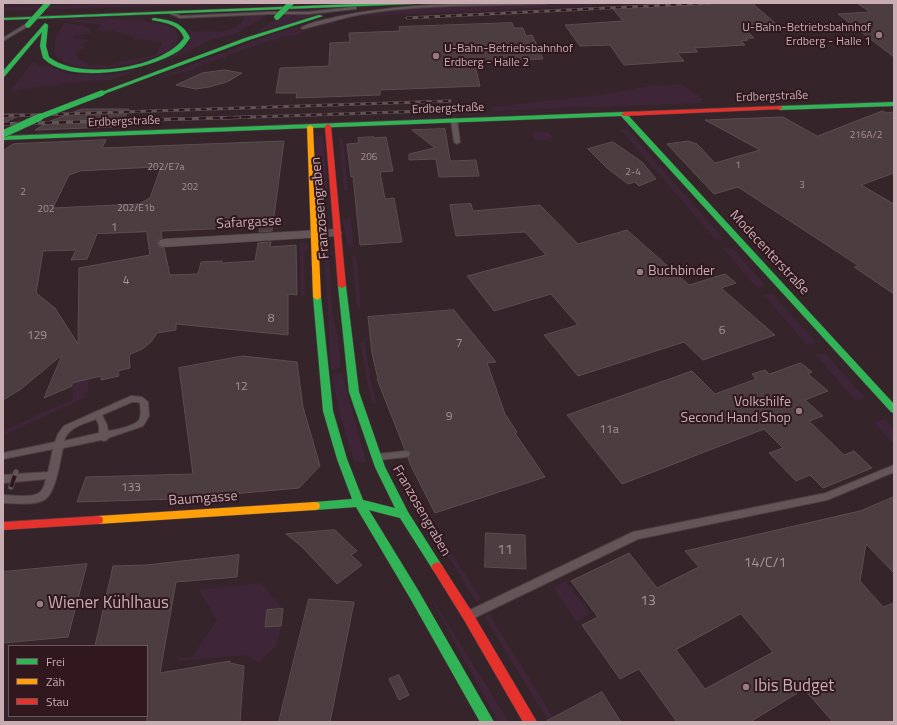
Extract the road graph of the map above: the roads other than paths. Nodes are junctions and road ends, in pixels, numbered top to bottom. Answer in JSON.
{"nodes":[{"id":1,"x":48,"y":3,"type":"edge"},
{"id":2,"x":291,"y":3,"type":"edge"},
{"id":3,"x":391,"y":3,"type":"edge"},
{"id":4,"x":416,"y":3,"type":"edge"},
{"id":5,"x":429,"y":3,"type":"edge"},
{"id":6,"x":545,"y":3,"type":"edge"},
{"id":7,"x":60,"y":8,"type":"dead end"},
{"id":8,"x":3,"y":16,"type":"edge"},
{"id":9,"x":3,"y":20,"type":"edge"},
{"id":10,"x":28,"y":25,"type":"junction"},
{"id":11,"x":45,"y":25,"type":"junction"},
{"id":12,"x":303,"y":28,"type":"dead end"},
{"id":13,"x":3,"y":40,"type":"edge"},
{"id":14,"x":8,"y":49,"type":"dead end"},
{"id":15,"x":3,"y":75,"type":"edge"},
{"id":16,"x":894,"y":104,"type":"edge"},
{"id":17,"x":622,"y":114,"type":"junction"},
{"id":18,"x":454,"y":120,"type":"junction"},
{"id":19,"x":3,"y":126,"type":"edge"},
{"id":20,"x":310,"y":126,"type":"junction"},
{"id":21,"x":328,"y":126,"type":"junction"},
{"id":22,"x":3,"y":134,"type":"edge"},
{"id":23,"x":3,"y":138,"type":"edge"},
{"id":24,"x":457,"y":142,"type":"dead end"},
{"id":25,"x":336,"y":233,"type":"junction"},
{"id":26,"x":315,"y":234,"type":"junction"},
{"id":27,"x":164,"y":243,"type":"dead end"},
{"id":28,"x":894,"y":410,"type":"edge"},
{"id":29,"x":98,"y":415,"type":"junction"},
{"id":30,"x":104,"y":437,"type":"junction"},
{"id":31,"x":59,"y":444,"type":"junction"},
{"id":32,"x":406,"y":454,"type":"dead end"},
{"id":33,"x":3,"y":456,"type":"edge"},
{"id":34,"x":377,"y":457,"type":"junction"},
{"id":35,"x":894,"y":468,"type":"edge"},
{"id":36,"x":52,"y":474,"type":"junction"},
{"id":37,"x":3,"y":479,"type":"edge"},
{"id":38,"x":3,"y":500,"type":"edge"},
{"id":39,"x":359,"y":503,"type":"junction"},
{"id":40,"x":404,"y":515,"type":"junction"},
{"id":41,"x":3,"y":526,"type":"edge"},
{"id":42,"x":468,"y":616,"type":"junction"},
{"id":43,"x":487,"y":722,"type":"edge"},
{"id":44,"x":530,"y":722,"type":"edge"}],
"edges":[{"from":1,"to":10,"type":"main road","bridge":true},
{"from":2,"to":19,"type":"main road","bridge":true},
{"from":3,"to":8,"type":"main road"},
{"from":4,"to":9,"type":"main road"},
{"from":5,"to":22,"type":"main road","bridge":true},
{"from":6,"to":12,"type":"lane"},
{"from":7,"to":11,"type":"main road"},
{"from":9,"to":11,"type":"main road"},
{"from":10,"to":13,"type":"lane"},
{"from":10,"to":14,"type":"main road"},
{"from":11,"to":15,"type":"main road"},
{"from":16,"to":17,"type":"main road","name":"Erdbergstraße"},
{"from":17,"to":18,"type":"main road","name":"Erdbergstraße"},
{"from":17,"to":28,"type":"main road","name":"Modecenterstraße"},
{"from":18,"to":21,"type":"main road","name":"Erdbergstraße"},
{"from":18,"to":24,"type":"lane"},
{"from":20,"to":21,"type":"main road","name":"Erdbergstraße"},
{"from":20,"to":23,"type":"main road","name":"Erdbergstraße"},
{"from":20,"to":26,"type":"main road","name":"Franzosengraben"},
{"from":21,"to":25,"type":"main road","name":"Franzosengraben"},
{"from":25,"to":26,"type":"street","name":"Safargasse"},
{"from":25,"to":34,"type":"main road","name":"Franzosengraben"},
{"from":26,"to":27,"type":"street","name":"Safargasse"},
{"from":26,"to":39,"type":"main road","name":"Franzosengraben"},
{"from":29,"to":30,"type":"lane"},
{"from":29,"to":30,"type":"lane"},
{"from":29,"to":31,"type":"lane"},
{"from":30,"to":31,"type":"lane"},
{"from":31,"to":33,"type":"lane"},
{"from":31,"to":36,"type":"lane"},
{"from":32,"to":34,"type":"lane"},
{"from":34,"to":40,"type":"main road","name":"Franzosengraben"},
{"from":35,"to":42,"type":"lane"},
{"from":36,"to":37,"type":"lane"},
{"from":36,"to":38,"type":"lane"},
{"from":39,"to":40,"type":"main road","name":"Baumgasse"},
{"from":39,"to":41,"type":"main road","name":"Baumgasse"},
{"from":39,"to":43,"type":"main road","name":"Franzosengraben"},
{"from":40,"to":42,"type":"main road","name":"Franzosengraben"},
{"from":42,"to":44,"type":"main road","name":"Franzosengraben"}]}
